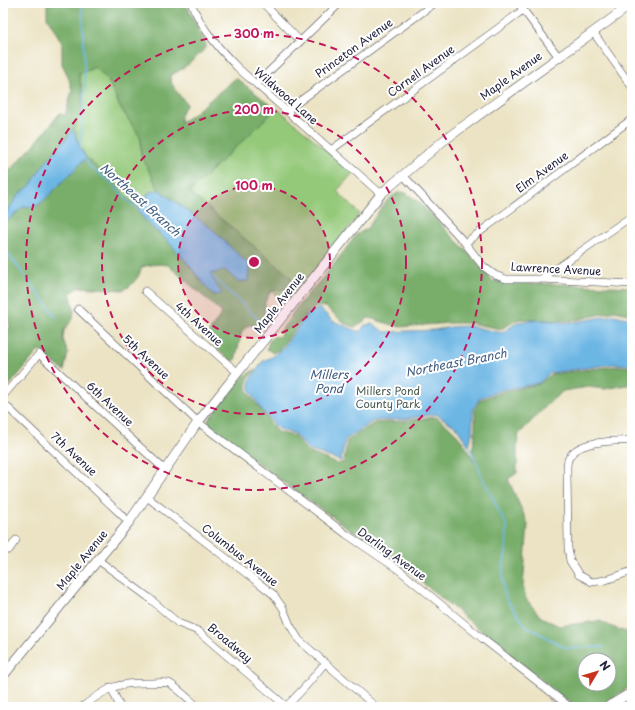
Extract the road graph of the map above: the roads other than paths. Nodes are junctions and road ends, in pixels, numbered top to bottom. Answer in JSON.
{"nodes":[{"id":1,"x":191,"y":3,"type":"edge"},
{"id":2,"x":263,"y":3,"type":"edge"},
{"id":3,"x":340,"y":3,"type":"edge"},
{"id":4,"x":435,"y":3,"type":"edge"},
{"id":5,"x":518,"y":3,"type":"edge"},
{"id":6,"x":632,"y":4,"type":"edge"},
{"id":7,"x":622,"y":6,"type":"edge"},
{"id":8,"x":523,"y":10,"type":"junction"},
{"id":9,"x":593,"y":32,"type":"junction"},
{"id":10,"x":300,"y":41,"type":"junction"},
{"id":11,"x":558,"y":56,"type":"junction"},
{"id":12,"x":256,"y":84,"type":"junction"},
{"id":13,"x":632,"y":87,"type":"edge"},
{"id":14,"x":286,"y":111,"type":"junction"},
{"id":15,"x":632,"y":119,"type":"edge"},
{"id":16,"x":331,"y":150,"type":"junction"},
{"id":17,"x":403,"y":175,"type":"junction"},
{"id":18,"x":381,"y":194,"type":"junction"},
{"id":19,"x":632,"y":216,"type":"edge"},
{"id":20,"x":465,"y":243,"type":"junction"},
{"id":21,"x":541,"y":279,"type":"junction"},
{"id":22,"x":632,"y":284,"type":"edge"},
{"id":23,"x":145,"y":291,"type":"dead end"},
{"id":24,"x":78,"y":309,"type":"dead end"},
{"id":25,"x":238,"y":373,"type":"junction"},
{"id":26,"x":3,"y":396,"type":"edge"},
{"id":27,"x":3,"y":403,"type":"edge"},
{"id":28,"x":198,"y":422,"type":"junction"},
{"id":29,"x":632,"y":440,"type":"edge"},
{"id":30,"x":165,"y":470,"type":"junction"},
{"id":31,"x":147,"y":497,"type":"junction"},
{"id":32,"x":129,"y":522,"type":"junction"},
{"id":33,"x":16,"y":540,"type":"dead end"},
{"id":34,"x":3,"y":551,"type":"edge"},
{"id":35,"x":98,"y":560,"type":"junction"},
{"id":36,"x":632,"y":571,"type":"edge"},
{"id":37,"x":325,"y":663,"type":"junction"},
{"id":38,"x":3,"y":676,"type":"edge"},
{"id":39,"x":111,"y":687,"type":"junction"},
{"id":40,"x":632,"y":692,"type":"edge"},
{"id":41,"x":82,"y":707,"type":"edge"},
{"id":42,"x":120,"y":707,"type":"edge"},
{"id":43,"x":198,"y":707,"type":"edge"},
{"id":44,"x":287,"y":707,"type":"edge"},
{"id":45,"x":376,"y":707,"type":"edge"},
{"id":46,"x":570,"y":707,"type":"edge"},
{"id":47,"x":607,"y":707,"type":"edge"}],
"edges":[{"from":1,"to":12,"type":"street","name":"Wildwood Lane"},
{"from":2,"to":10,"type":"street"},
{"from":3,"to":10,"type":"street"},
{"from":4,"to":14,"type":"street","name":"Princeton Avenue"},
{"from":5,"to":8,"type":"street"},
{"from":6,"to":7,"type":"main road","name":"Maple Avenue"},
{"from":7,"to":9,"type":"main road","name":"Maple Avenue"},
{"from":8,"to":11,"type":"street"},
{"from":8,"to":16,"type":"street","name":"Cornell Avenue"},
{"from":9,"to":11,"type":"main road","name":"Maple Avenue"},
{"from":9,"to":13,"type":"street"},
{"from":10,"to":12,"type":"street"},
{"from":11,"to":17,"type":"main road","name":"Maple Avenue"},
{"from":12,"to":14,"type":"street","name":"Wildwood Lane"},
{"from":14,"to":16,"type":"street","name":"Wildwood Lane"},
{"from":15,"to":20,"type":"street","name":"Elm Avenue"},
{"from":16,"to":18,"type":"street","name":"Wildwood Lane"},
{"from":17,"to":18,"type":"main road","name":"Maple Avenue"},
{"from":17,"to":20,"type":"street","name":"Lawrence Avenue"},
{"from":18,"to":25,"type":"main road","name":"Maple Avenue"},
{"from":19,"to":21,"type":"street"},
{"from":20,"to":21,"type":"street","name":"Lawrence Avenue"},
{"from":21,"to":22,"type":"street","name":"Lawrence Avenue"},
{"from":23,"to":25,"type":"street","name":"4th Avenue"},
{"from":24,"to":28,"type":"street","name":"5th Avenue"},
{"from":25,"to":28,"type":"main road","name":"Maple Avenue"},
{"from":26,"to":30,"type":"street","name":"6th Avenue"},
{"from":27,"to":32,"type":"street","name":"7th Avenue"},
{"from":28,"to":30,"type":"main road","name":"Maple Avenue"},
{"from":28,"to":46,"type":"street","name":"Darling Avenue"},
{"from":29,"to":36,"type":"street"},
{"from":30,"to":31,"type":"main road","name":"Maple Avenue"},
{"from":31,"to":32,"type":"main road","name":"Maple Avenue"},
{"from":31,"to":37,"type":"street","name":"Columbus Avenue"},
{"from":32,"to":35,"type":"main road","name":"Maple Avenue"},
{"from":33,"to":34,"type":"street"},
{"from":35,"to":38,"type":"main road","name":"Maple Avenue"},
{"from":35,"to":44,"type":"street","name":"Broadway"},
{"from":37,"to":44,"type":"street"},
{"from":37,"to":45,"type":"street","name":"Columbus Avenue"},
{"from":39,"to":41,"type":"street"},
{"from":39,"to":42,"type":"street"},
{"from":39,"to":43,"type":"street"},
{"from":40,"to":47,"type":"main road"}]}
